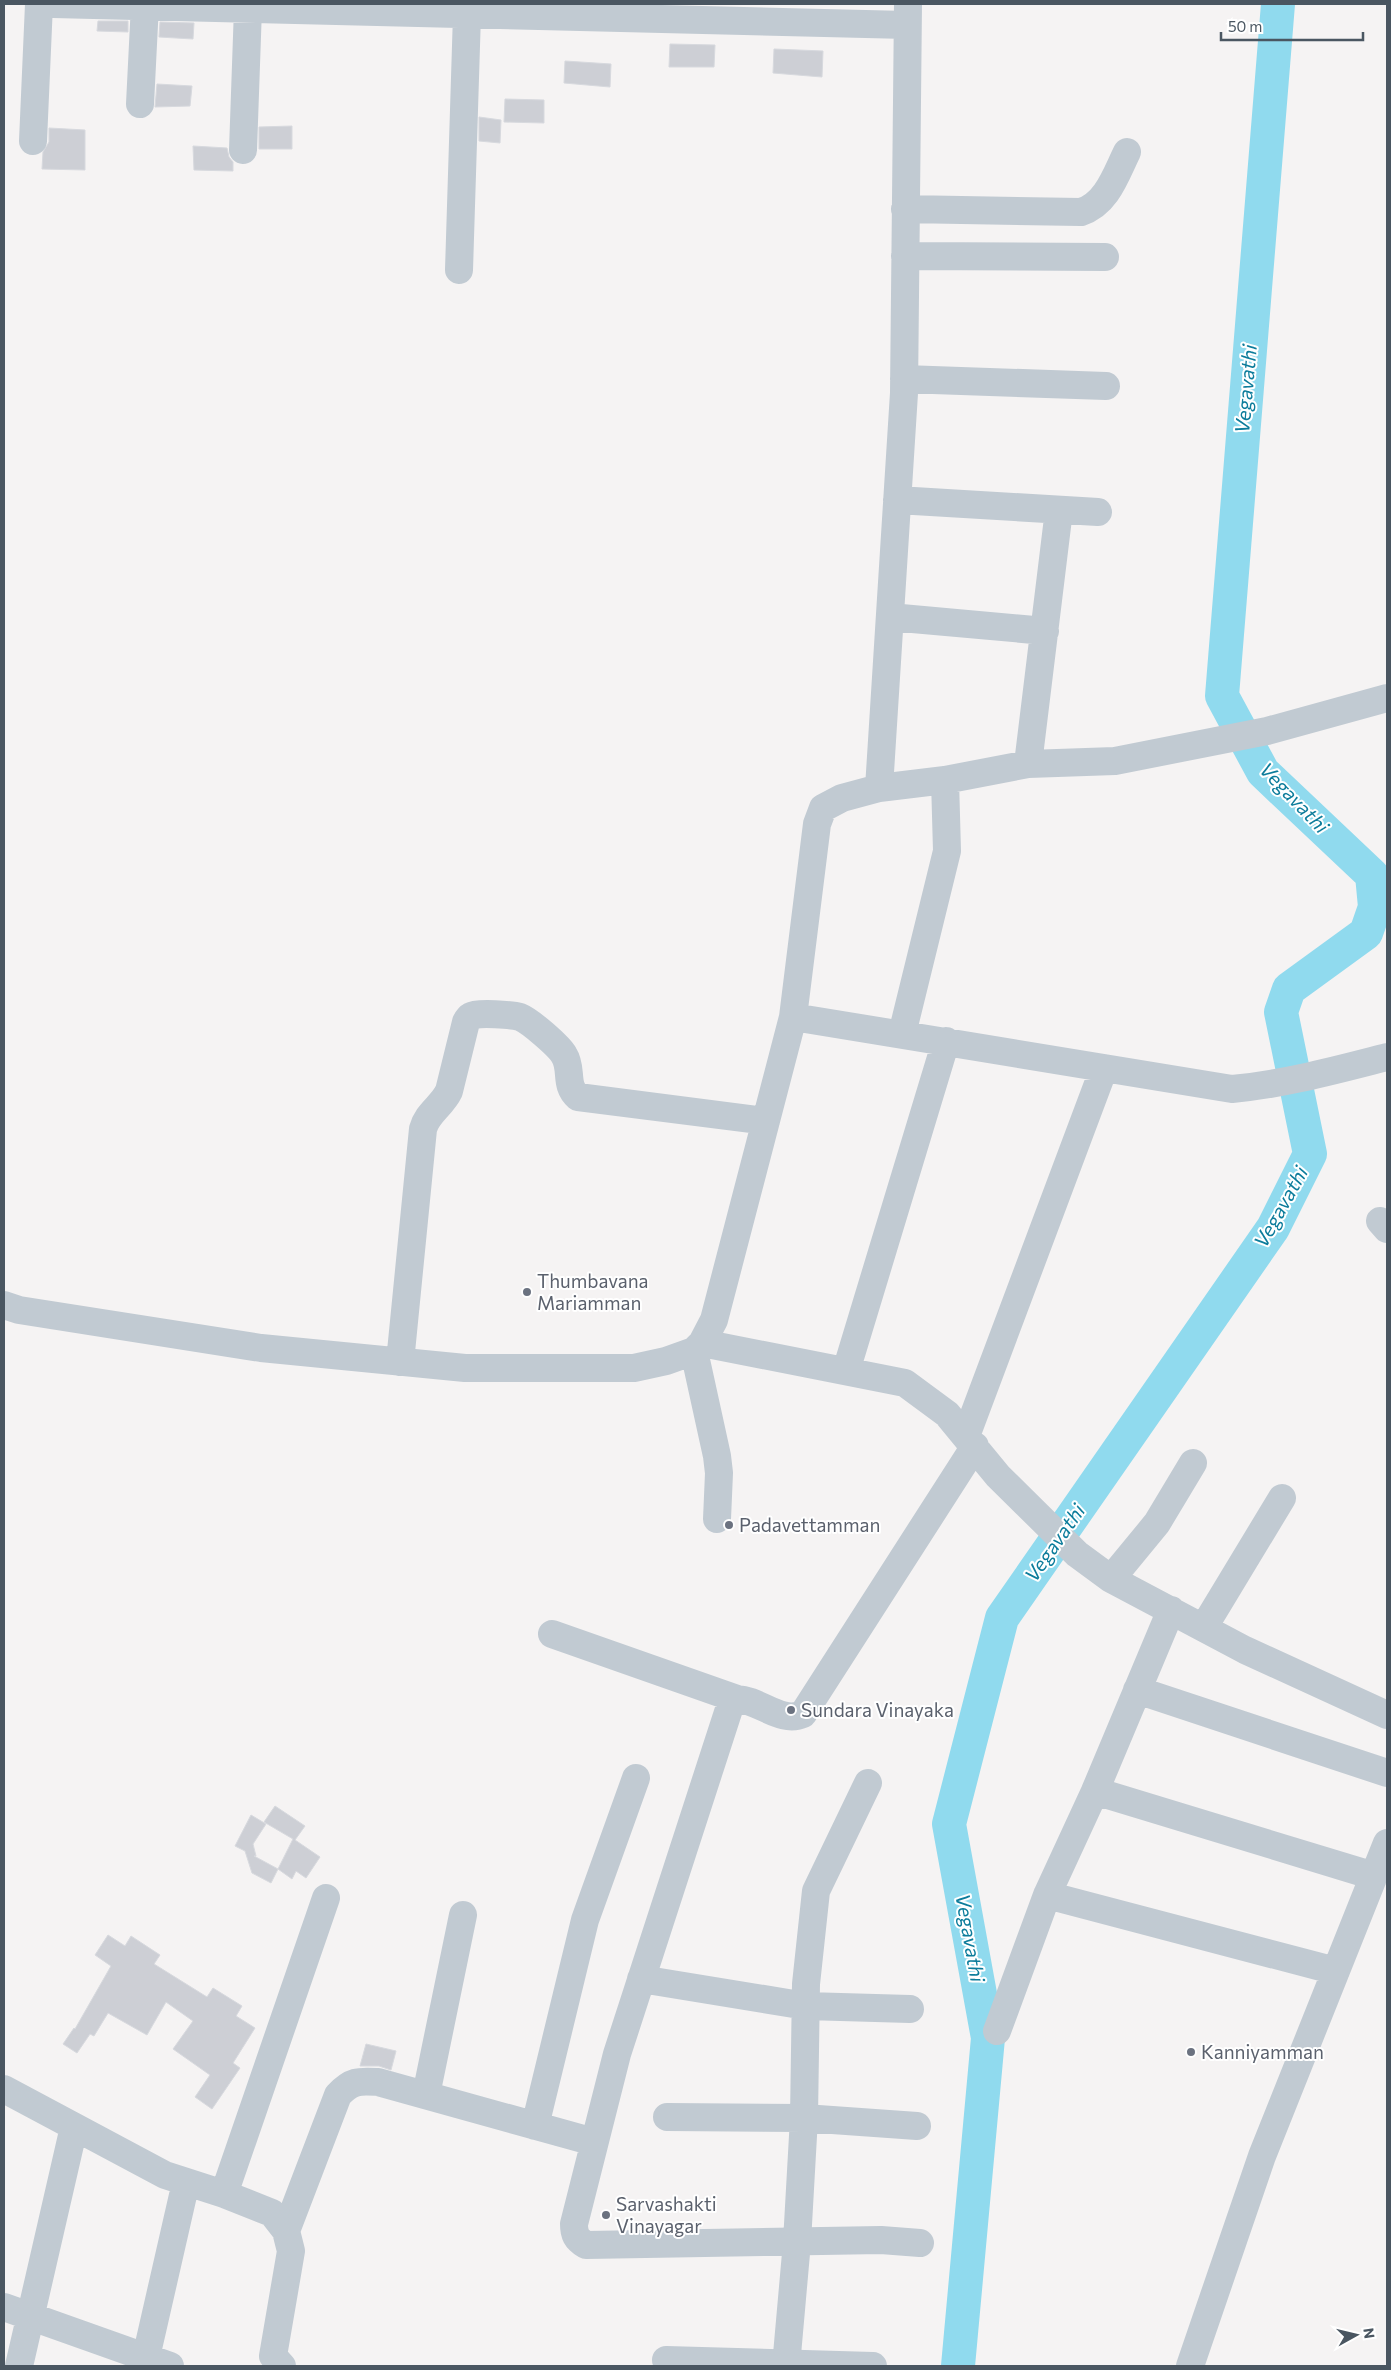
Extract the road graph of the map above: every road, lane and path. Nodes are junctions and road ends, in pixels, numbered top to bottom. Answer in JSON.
{"nodes":[{"id":1,"x":39,"y":4,"type":"edge"},
{"id":2,"x":53,"y":4,"type":"edge"},
{"id":3,"x":145,"y":5,"type":"edge"},
{"id":4,"x":248,"y":8,"type":"junction"},
{"id":5,"x":781,"y":13,"type":"edge"},
{"id":6,"x":467,"y":14,"type":"junction"},
{"id":7,"x":908,"y":14,"type":"edge"},
{"id":8,"x":140,"y":104,"type":"dead end"},
{"id":9,"x":33,"y":141,"type":"dead end"},
{"id":10,"x":243,"y":150,"type":"dead end"},
{"id":11,"x":1127,"y":152,"type":"dead end"},
{"id":12,"x":906,"y":209,"type":"junction"},
{"id":13,"x":905,"y":256,"type":"junction"},
{"id":14,"x":1105,"y":257,"type":"dead end"},
{"id":15,"x":459,"y":270,"type":"dead end"},
{"id":16,"x":904,"y":379,"type":"junction"},
{"id":17,"x":1106,"y":386,"type":"dead end"},
{"id":18,"x":897,"y":500,"type":"junction"},
{"id":19,"x":1059,"y":510,"type":"junction"},
{"id":20,"x":1098,"y":512,"type":"dead end"},
{"id":21,"x":890,"y":617,"type":"junction"},
{"id":22,"x":1045,"y":631,"type":"junction"},
{"id":23,"x":1387,"y":698,"type":"edge"},
{"id":24,"x":1028,"y":764,"type":"junction"},
{"id":25,"x":945,"y":780,"type":"junction"},
{"id":26,"x":879,"y":788,"type":"junction"},
{"id":27,"x":792,"y":1017,"type":"junction"},
{"id":28,"x":902,"y":1034,"type":"junction"},
{"id":29,"x":946,"y":1041,"type":"junction"},
{"id":30,"x":1387,"y":1057,"type":"edge"},
{"id":31,"x":1104,"y":1068,"type":"junction"},
{"id":32,"x":766,"y":1121,"type":"junction"},
{"id":33,"x":4,"y":1305,"type":"edge"},
{"id":34,"x":698,"y":1347,"type":"junction"},
{"id":35,"x":400,"y":1362,"type":"junction"},
{"id":36,"x":846,"y":1371,"type":"junction"},
{"id":37,"x":971,"y":1441,"type":"junction"},
{"id":38,"x":1193,"y":1463,"type":"dead end"},
{"id":39,"x":1282,"y":1498,"type":"dead end"},
{"id":40,"x":717,"y":1519,"type":"dead end"},
{"id":41,"x":1111,"y":1579,"type":"junction"},
{"id":42,"x":1172,"y":1610,"type":"junction"},
{"id":43,"x":1204,"y":1627,"type":"junction"},
{"id":44,"x":552,"y":1634,"type":"dead end"},
{"id":45,"x":1137,"y":1690,"type":"junction"},
{"id":46,"x":737,"y":1699,"type":"junction"},
{"id":47,"x":1387,"y":1716,"type":"edge"},
{"id":48,"x":1387,"y":1773,"type":"edge"},
{"id":49,"x":636,"y":1778,"type":"dead end"},
{"id":50,"x":868,"y":1783,"type":"dead end"},
{"id":51,"x":1094,"y":1791,"type":"junction"},
{"id":52,"x":1387,"y":1844,"type":"edge"},
{"id":53,"x":1374,"y":1876,"type":"junction"},
{"id":54,"x":1047,"y":1895,"type":"junction"},
{"id":55,"x":326,"y":1898,"type":"dead end"},
{"id":56,"x":463,"y":1915,"type":"dead end"},
{"id":57,"x":1336,"y":1971,"type":"junction"},
{"id":58,"x":641,"y":1978,"type":"junction"},
{"id":59,"x":806,"y":2006,"type":"junction"},
{"id":60,"x":910,"y":2009,"type":"dead end"},
{"id":61,"x":997,"y":2031,"type":"dead end"},
{"id":62,"x":4,"y":2089,"type":"edge"},
{"id":63,"x":426,"y":2095,"type":"junction"},
{"id":64,"x":667,"y":2117,"type":"dead end"},
{"id":65,"x":804,"y":2118,"type":"junction"},
{"id":66,"x":535,"y":2126,"type":"junction"},
{"id":67,"x":917,"y":2126,"type":"dead end"},
{"id":68,"x":74,"y":2127,"type":"junction"},
{"id":69,"x":594,"y":2142,"type":"junction"},
{"id":70,"x":186,"y":2182,"type":"junction"},
{"id":71,"x":224,"y":2194,"type":"junction"},
{"id":72,"x":286,"y":2231,"type":"junction"},
{"id":73,"x":797,"y":2242,"type":"junction"},
{"id":74,"x":920,"y":2243,"type":"dead end"},
{"id":75,"x":4,"y":2307,"type":"edge"},
{"id":76,"x":30,"y":2317,"type":"junction"},
{"id":77,"x":666,"y":2360,"type":"dead end"},
{"id":78,"x":276,"y":2363,"type":"edge"},
{"id":79,"x":153,"y":2364,"type":"edge"},
{"id":80,"x":786,"y":2365,"type":"edge"},
{"id":81,"x":19,"y":2366,"type":"edge"},
{"id":82,"x":873,"y":2366,"type":"edge"},
{"id":83,"x":1190,"y":2366,"type":"edge"}],
"edges":[{"from":1,"to":9,"type":"street"},
{"from":2,"to":3,"type":"street"},
{"from":3,"to":4,"type":"street"},
{"from":3,"to":8,"type":"street"},
{"from":4,"to":6,"type":"street"},
{"from":4,"to":10,"type":"street"},
{"from":5,"to":6,"type":"street"},
{"from":5,"to":7,"type":"street"},
{"from":6,"to":15,"type":"street"},
{"from":7,"to":12,"type":"street"},
{"from":11,"to":12,"type":"street"},
{"from":12,"to":13,"type":"street"},
{"from":13,"to":14,"type":"street"},
{"from":13,"to":16,"type":"street"},
{"from":16,"to":17,"type":"street"},
{"from":16,"to":18,"type":"street"},
{"from":18,"to":19,"type":"street"},
{"from":18,"to":21,"type":"street"},
{"from":19,"to":20,"type":"street"},
{"from":19,"to":22,"type":"street"},
{"from":21,"to":22,"type":"street"},
{"from":21,"to":26,"type":"street"},
{"from":22,"to":24,"type":"street"},
{"from":23,"to":24,"type":"street"},
{"from":24,"to":25,"type":"street"},
{"from":25,"to":26,"type":"street"},
{"from":25,"to":28,"type":"street"},
{"from":26,"to":27,"type":"street"},
{"from":27,"to":28,"type":"street"},
{"from":27,"to":32,"type":"street"},
{"from":28,"to":29,"type":"street"},
{"from":29,"to":31,"type":"street"},
{"from":29,"to":36,"type":"street"},
{"from":30,"to":31,"type":"street"},
{"from":31,"to":37,"type":"street"},
{"from":32,"to":34,"type":"street"},
{"from":32,"to":35,"type":"street"},
{"from":33,"to":35,"type":"street"},
{"from":34,"to":35,"type":"street"},
{"from":34,"to":36,"type":"street"},
{"from":34,"to":40,"type":"street"},
{"from":36,"to":37,"type":"street"},
{"from":37,"to":41,"type":"street"},
{"from":37,"to":46,"type":"street"},
{"from":38,"to":41,"type":"street"},
{"from":39,"to":43,"type":"street"},
{"from":41,"to":42,"type":"street"},
{"from":42,"to":43,"type":"street"},
{"from":42,"to":45,"type":"street"},
{"from":43,"to":47,"type":"street"},
{"from":44,"to":46,"type":"street"},
{"from":45,"to":48,"type":"street"},
{"from":45,"to":51,"type":"street"},
{"from":46,"to":58,"type":"street"},
{"from":49,"to":66,"type":"street"},
{"from":50,"to":59,"type":"street"},
{"from":51,"to":53,"type":"street"},
{"from":51,"to":54,"type":"street"},
{"from":52,"to":53,"type":"street"},
{"from":53,"to":57,"type":"street"},
{"from":54,"to":57,"type":"street"},
{"from":54,"to":61,"type":"street"},
{"from":55,"to":71,"type":"street"},
{"from":56,"to":63,"type":"street"},
{"from":57,"to":83,"type":"street"},
{"from":58,"to":59,"type":"street"},
{"from":58,"to":69,"type":"street"},
{"from":59,"to":60,"type":"street"},
{"from":59,"to":65,"type":"street"},
{"from":62,"to":68,"type":"street"},
{"from":63,"to":66,"type":"street"},
{"from":63,"to":72,"type":"street"},
{"from":64,"to":65,"type":"street"},
{"from":65,"to":67,"type":"street"},
{"from":65,"to":73,"type":"street"},
{"from":66,"to":69,"type":"street"},
{"from":68,"to":70,"type":"street"},
{"from":68,"to":76,"type":"street"},
{"from":69,"to":73,"type":"street"},
{"from":70,"to":71,"type":"street"},
{"from":70,"to":79,"type":"street"},
{"from":71,"to":72,"type":"street"},
{"from":72,"to":78,"type":"street"},
{"from":73,"to":74,"type":"street"},
{"from":73,"to":80,"type":"street"},
{"from":75,"to":76,"type":"street"},
{"from":76,"to":79,"type":"street"},
{"from":76,"to":81,"type":"street"},
{"from":77,"to":80,"type":"street"},
{"from":80,"to":82,"type":"street"}]}
